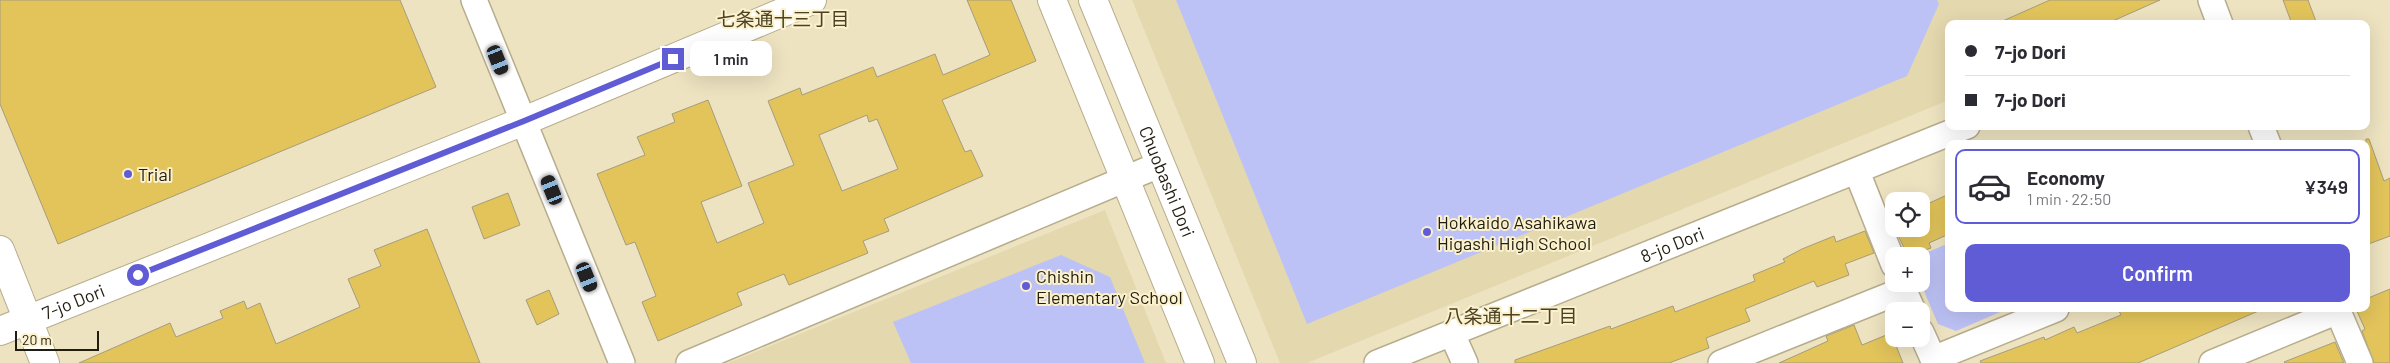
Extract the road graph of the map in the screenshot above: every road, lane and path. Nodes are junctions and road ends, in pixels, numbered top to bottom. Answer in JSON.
{"nodes":[{"id":1,"x":474,"y":0,"type":"edge"},
{"id":2,"x":812,"y":0,"type":"edge"},
{"id":3,"x":1052,"y":0,"type":"edge"},
{"id":4,"x":1093,"y":0,"type":"edge"},
{"id":5,"x":524,"y":121,"type":"junction"},
{"id":6,"x":1957,"y":130,"type":"edge"},
{"id":7,"x":1161,"y":164,"type":"junction"},
{"id":8,"x":1857,"y":172,"type":"junction"},
{"id":9,"x":1126,"y":179,"type":"junction"},
{"id":10,"x":1887,"y":247,"type":"edge"},
{"id":11,"x":0,"y":250,"type":"edge"},
{"id":12,"x":1906,"y":295,"type":"edge"},
{"id":13,"x":2049,"y":312,"type":"edge"},
{"id":14,"x":2333,"y":312,"type":"edge"},
{"id":15,"x":2339,"y":312,"type":"edge"},
{"id":16,"x":27,"y":320,"type":"junction"},
{"id":17,"x":0,"y":331,"type":"edge"},
{"id":18,"x":1452,"y":334,"type":"junction"},
{"id":19,"x":1928,"y":347,"type":"edge"},
{"id":20,"x":1934,"y":361,"type":"edge"},
{"id":21,"x":45,"y":363,"type":"edge"},
{"id":22,"x":622,"y":363,"type":"edge"},
{"id":23,"x":689,"y":363,"type":"edge"},
{"id":24,"x":1200,"y":363,"type":"edge"},
{"id":25,"x":1242,"y":363,"type":"edge"},
{"id":26,"x":1377,"y":363,"type":"edge"},
{"id":27,"x":1464,"y":363,"type":"edge"},
{"id":28,"x":1721,"y":363,"type":"edge"},
{"id":29,"x":2212,"y":363,"type":"edge"},
{"id":30,"x":2360,"y":363,"type":"edge"}],
"edges":[{"from":1,"to":5,"type":"street"},
{"from":2,"to":5,"type":"street","name":"7-jo Dori"},
{"from":3,"to":9,"type":"street"},
{"from":4,"to":7,"type":"street","name":"Chuobashi Dori"},
{"from":5,"to":16,"type":"street","name":"7-jo Dori"},
{"from":5,"to":22,"type":"street"},
{"from":6,"to":8,"type":"street","name":"8-jo Dori"},
{"from":7,"to":9,"type":"street"},
{"from":7,"to":25,"type":"street","name":"Chuobashi Dori"},
{"from":8,"to":10,"type":"street"},
{"from":8,"to":18,"type":"street","name":"8-jo Dori"},
{"from":9,"to":23,"type":"street"},
{"from":9,"to":24,"type":"street"},
{"from":11,"to":16,"type":"street"},
{"from":12,"to":28,"type":"street"},
{"from":13,"to":20,"type":"street"},
{"from":14,"to":29,"type":"street"},
{"from":15,"to":30,"type":"street"},
{"from":16,"to":17,"type":"street","name":"7-jo Dori"},
{"from":16,"to":21,"type":"street"},
{"from":18,"to":26,"type":"street","name":"8-jo Dori"},
{"from":18,"to":27,"type":"street"},
{"from":19,"to":20,"type":"street"}]}
